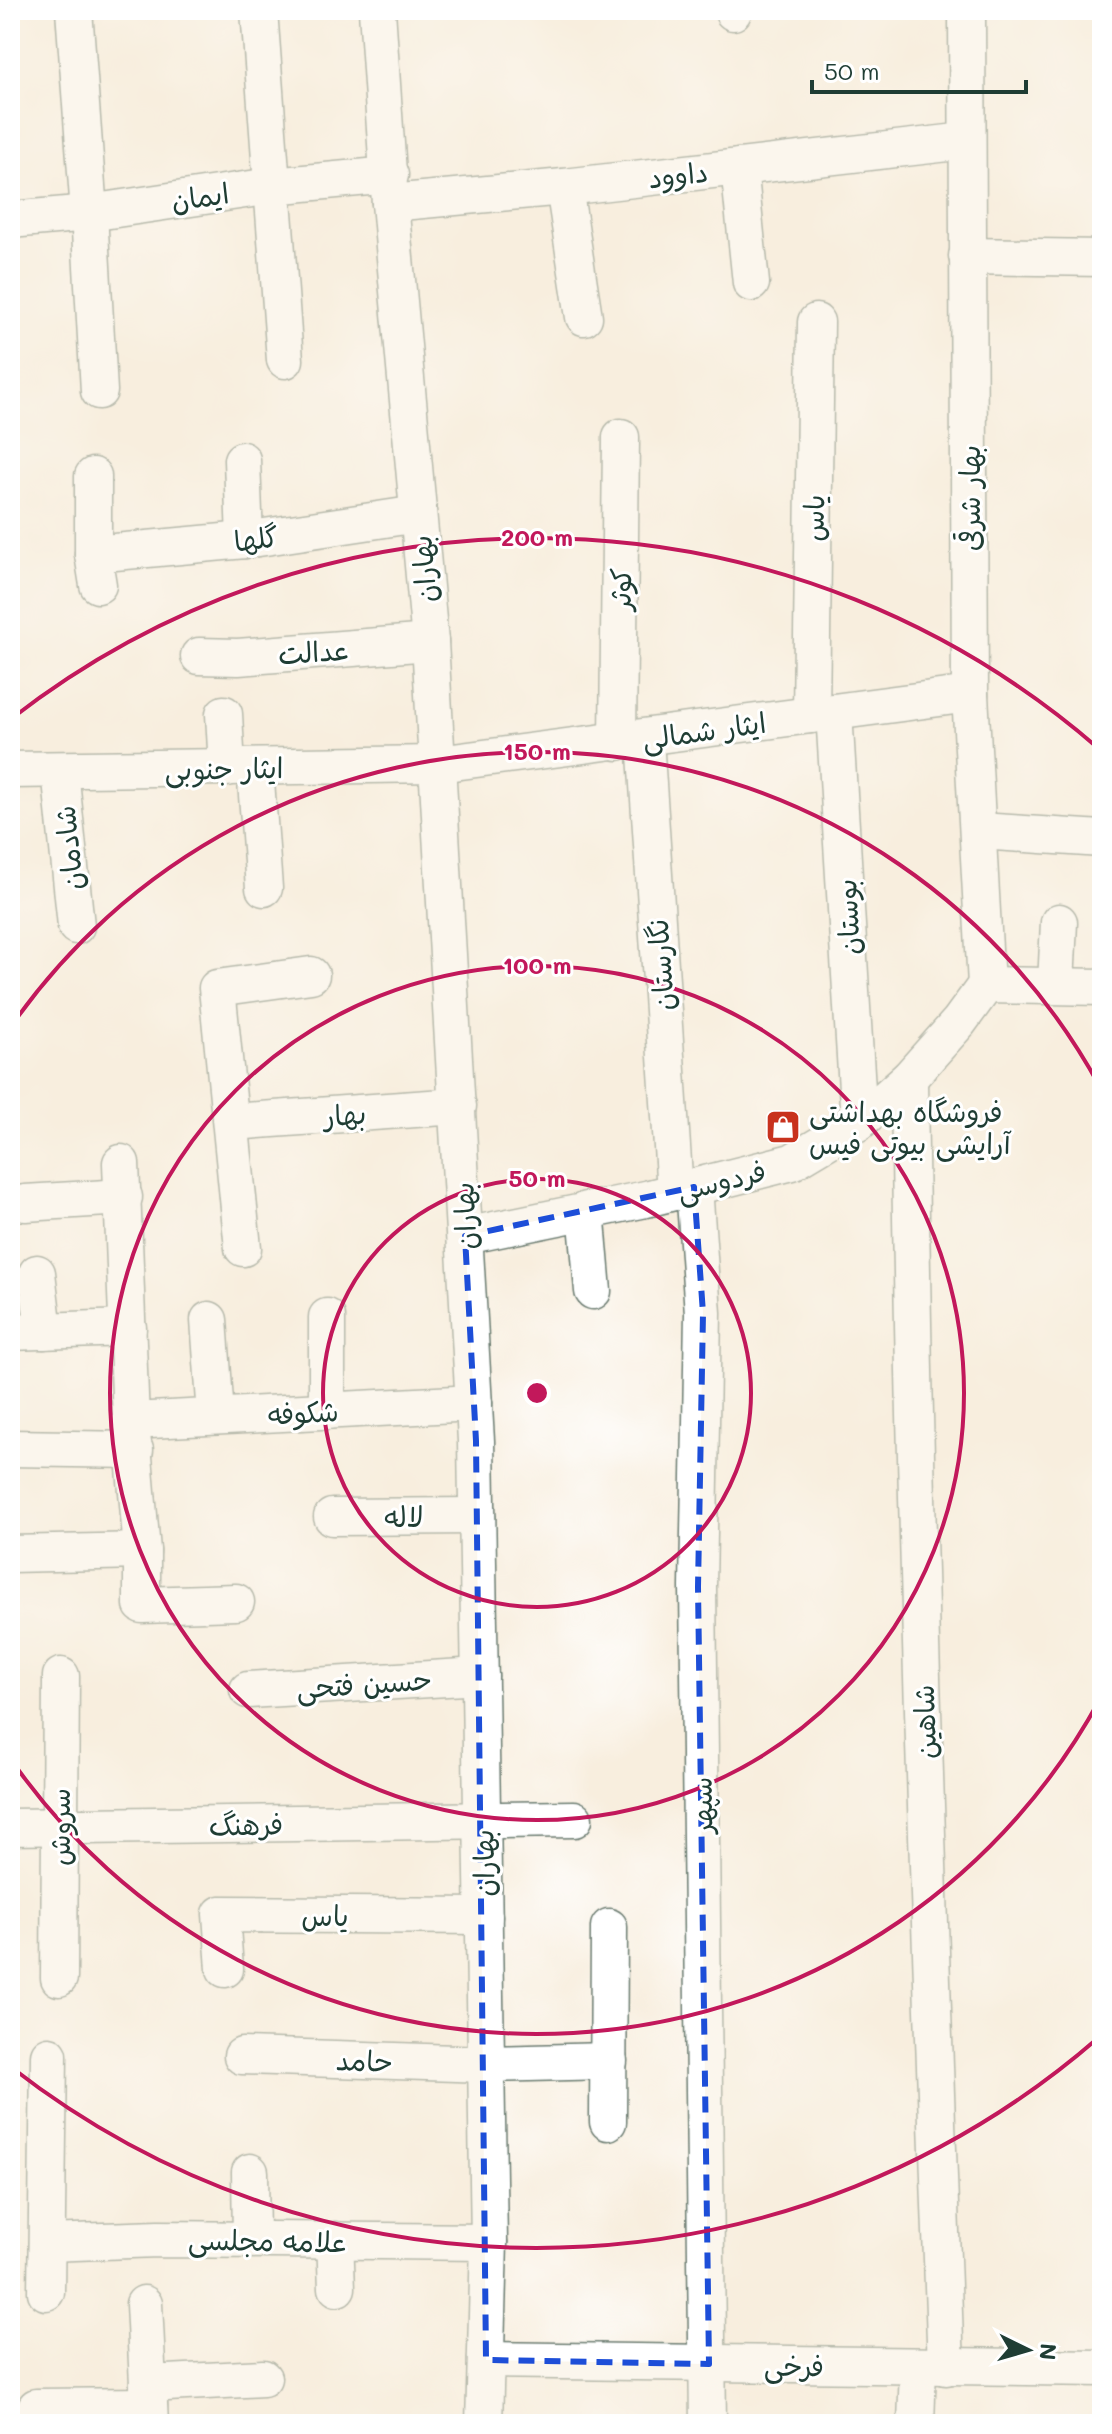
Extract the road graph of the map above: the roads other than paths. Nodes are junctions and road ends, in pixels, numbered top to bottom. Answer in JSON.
{"nodes":[{"id":1,"x":74,"y":10,"type":"edge"},
{"id":2,"x":259,"y":10,"type":"edge"},
{"id":3,"x":377,"y":10,"type":"edge"},
{"id":4,"x":967,"y":10,"type":"edge"},
{"id":5,"x":966,"y":141,"type":"junction"},
{"id":6,"x":739,"y":167,"type":"junction"},
{"id":7,"x":272,"y":186,"type":"junction"},
{"id":8,"x":564,"y":187,"type":"junction"},
{"id":9,"x":390,"y":189,"type":"junction"},
{"id":10,"x":89,"y":213,"type":"junction"},
{"id":11,"x":10,"y":220,"type":"edge"},
{"id":12,"x":967,"y":256,"type":"junction"},
{"id":13,"x":1102,"y":258,"type":"edge"},
{"id":14,"x":751,"y":283,"type":"dead end"},
{"id":15,"x":584,"y":317,"type":"dead end"},
{"id":16,"x":816,"y":322,"type":"dead end"},
{"id":17,"x":285,"y":360,"type":"dead end"},
{"id":18,"x":99,"y":391,"type":"dead end"},
{"id":19,"x":621,"y":437,"type":"dead end"},
{"id":20,"x":242,"y":460,"type":"dead end"},
{"id":21,"x":93,"y":476,"type":"dead end"},
{"id":22,"x":418,"y":514,"type":"junction"},
{"id":23,"x":245,"y":540,"type":"junction"},
{"id":24,"x":430,"y":642,"type":"junction"},
{"id":25,"x":199,"y":656,"type":"dead end"},
{"id":26,"x":970,"y":694,"type":"junction"},
{"id":27,"x":224,"y":714,"type":"dead end"},
{"id":28,"x":823,"y":714,"type":"junction"},
{"id":29,"x":632,"y":740,"type":"junction"},
{"id":30,"x":438,"y":764,"type":"junction"},
{"id":31,"x":241,"y":768,"type":"junction"},
{"id":32,"x":10,"y":770,"type":"edge"},
{"id":33,"x":60,"y":770,"type":"junction"},
{"id":34,"x":979,"y":831,"type":"junction"},
{"id":35,"x":1102,"y":839,"type":"edge"},
{"id":36,"x":264,"y":888,"type":"dead end"},
{"id":37,"x":1059,"y":922,"type":"dead end"},
{"id":38,"x":76,"y":926,"type":"dead end"},
{"id":39,"x":311,"y":975,"type":"dead end"},
{"id":40,"x":986,"y":985,"type":"junction"},
{"id":41,"x":1056,"y":985,"type":"junction"},
{"id":42,"x":1102,"y":987,"type":"edge"},
{"id":43,"x":909,"y":1078,"type":"junction"},
{"id":44,"x":458,"y":1106,"type":"junction"},
{"id":45,"x":231,"y":1122,"type":"junction"},
{"id":46,"x":859,"y":1122,"type":"junction"},
{"id":47,"x":685,"y":1189,"type":"junction"},
{"id":48,"x":25,"y":1203,"type":"dead end"},
{"id":49,"x":586,"y":1210,"type":"junction"},
{"id":50,"x":465,"y":1236,"type":"junction"},
{"id":51,"x":243,"y":1248,"type":"dead end"},
{"id":52,"x":37,"y":1273,"type":"dead end"},
{"id":53,"x":593,"y":1291,"type":"dead end"},
{"id":54,"x":327,"y":1317,"type":"dead end"},
{"id":55,"x":209,"y":1320,"type":"dead end"},
{"id":56,"x":128,"y":1328,"type":"junction"},
{"id":57,"x":27,"y":1331,"type":"edge"},
{"id":58,"x":474,"y":1403,"type":"junction"},
{"id":59,"x":327,"y":1411,"type":"junction"},
{"id":60,"x":216,"y":1416,"type":"junction"},
{"id":61,"x":133,"y":1435,"type":"junction"},
{"id":62,"x":10,"y":1448,"type":"edge"},
{"id":63,"x":477,"y":1516,"type":"junction"},
{"id":64,"x":332,"y":1517,"type":"dead end"},
{"id":65,"x":142,"y":1551,"type":"junction"},
{"id":66,"x":10,"y":1554,"type":"edge"},
{"id":67,"x":236,"y":1602,"type":"dead end"},
{"id":68,"x":61,"y":1676,"type":"dead end"},
{"id":69,"x":480,"y":1676,"type":"junction"},
{"id":70,"x":248,"y":1690,"type":"dead end"},
{"id":71,"x":574,"y":1819,"type":"dead end"},
{"id":72,"x":482,"y":1820,"type":"junction"},
{"id":73,"x":10,"y":1827,"type":"edge"},
{"id":74,"x":59,"y":1827,"type":"junction"},
{"id":75,"x":484,"y":1916,"type":"junction"},
{"id":76,"x":609,"y":1927,"type":"dead end"},
{"id":77,"x":225,"y":1969,"type":"dead end"},
{"id":78,"x":59,"y":1978,"type":"dead end"},
{"id":79,"x":49,"y":2055,"type":"dead end"},
{"id":80,"x":242,"y":2056,"type":"dead end"},
{"id":81,"x":609,"y":2061,"type":"junction"},
{"id":82,"x":486,"y":2064,"type":"junction"},
{"id":83,"x":608,"y":2122,"type":"dead end"},
{"id":84,"x":250,"y":2172,"type":"dead end"},
{"id":85,"x":251,"y":2239,"type":"junction"},
{"id":86,"x":335,"y":2240,"type":"junction"},
{"id":87,"x":489,"y":2242,"type":"junction"},
{"id":88,"x":47,"y":2243,"type":"junction"},
{"id":89,"x":337,"y":2288,"type":"dead end"},
{"id":90,"x":46,"y":2292,"type":"dead end"},
{"id":91,"x":144,"y":2304,"type":"dead end"},
{"id":92,"x":486,"y":2360,"type":"junction"},
{"id":93,"x":709,"y":2364,"type":"junction"},
{"id":94,"x":932,"y":2367,"type":"junction"},
{"id":95,"x":1102,"y":2368,"type":"edge"},
{"id":96,"x":263,"y":2378,"type":"dead end"},
{"id":97,"x":35,"y":2403,"type":"edge"},
{"id":98,"x":149,"y":2405,"type":"edge"},
{"id":99,"x":484,"y":2424,"type":"edge"},
{"id":100,"x":708,"y":2424,"type":"edge"},
{"id":101,"x":916,"y":2424,"type":"edge"}],
"edges":[{"from":1,"to":10,"type":"street"},
{"from":2,"to":7,"type":"street"},
{"from":3,"to":9,"type":"street","name":"بهاران"},
{"from":4,"to":5,"type":"street","name":"بهار شرقی"},
{"from":5,"to":6,"type":"street","name":"داوود"},
{"from":5,"to":12,"type":"street","name":"بهار شرقی"},
{"from":6,"to":8,"type":"street","name":"داوود"},
{"from":6,"to":14,"type":"street"},
{"from":7,"to":9,"type":"street","name":"ایمان"},
{"from":7,"to":10,"type":"street","name":"ایمان"},
{"from":7,"to":17,"type":"street"},
{"from":8,"to":9,"type":"street","name":"داوود"},
{"from":8,"to":15,"type":"street"},
{"from":9,"to":22,"type":"street","name":"بهاران"},
{"from":10,"to":11,"type":"street","name":"ایمان"},
{"from":10,"to":18,"type":"street"},
{"from":12,"to":13,"type":"street"},
{"from":12,"to":26,"type":"street","name":"بهار شرقی"},
{"from":16,"to":28,"type":"street","name":"یاس"},
{"from":19,"to":29,"type":"street","name":"کوثر"},
{"from":20,"to":23,"type":"street"},
{"from":21,"to":23,"type":"street","name":"گلها"},
{"from":22,"to":23,"type":"street","name":"گلها"},
{"from":22,"to":24,"type":"street","name":"بهاران"},
{"from":24,"to":25,"type":"street","name":"عدالت"},
{"from":24,"to":30,"type":"street","name":"بهاران"},
{"from":26,"to":28,"type":"street","name":"ایثار شمالی"},
{"from":26,"to":34,"type":"street","name":"بهار شرقی"},
{"from":27,"to":31,"type":"street"},
{"from":28,"to":29,"type":"street","name":"ایثار شمالی"},
{"from":28,"to":46,"type":"street","name":"بوستان"},
{"from":29,"to":30,"type":"street","name":"ایثار شمالی"},
{"from":29,"to":47,"type":"street","name":"نگارستان"},
{"from":30,"to":31,"type":"street","name":"ایثار جنوبی"},
{"from":30,"to":44,"type":"street","name":"بهاران"},
{"from":31,"to":33,"type":"street","name":"ایثار جنوبی"},
{"from":31,"to":36,"type":"street"},
{"from":32,"to":33,"type":"street","name":"ایثار جنوبی"},
{"from":33,"to":38,"type":"street","name":"شادمان"},
{"from":34,"to":35,"type":"street"},
{"from":34,"to":40,"type":"street","name":"بهار شرقی"},
{"from":37,"to":41,"type":"street"},
{"from":39,"to":45,"type":"street"},
{"from":40,"to":41,"type":"street"},
{"from":40,"to":43,"type":"street","name":"فردوسی"},
{"from":41,"to":42,"type":"street"},
{"from":43,"to":46,"type":"street","name":"فردوسی"},
{"from":43,"to":94,"type":"street","name":"شاهین"},
{"from":44,"to":45,"type":"street","name":"بهار"},
{"from":44,"to":50,"type":"street","name":"بهاران"},
{"from":45,"to":51,"type":"street"},
{"from":46,"to":47,"type":"street","name":"فردوسی"},
{"from":47,"to":49,"type":"street","name":"فردوسی"},
{"from":47,"to":93,"type":"street","name":"سپهر"},
{"from":48,"to":56,"type":"street"},
{"from":49,"to":50,"type":"street","name":"فردوسی"},
{"from":49,"to":53,"type":"street"},
{"from":50,"to":58,"type":"street","name":"بهاران"},
{"from":52,"to":57,"type":"street"},
{"from":54,"to":59,"type":"street"},
{"from":55,"to":60,"type":"street"},
{"from":56,"to":57,"type":"street"},
{"from":56,"to":61,"type":"street"},
{"from":58,"to":59,"type":"street","name":"شکوفه"},
{"from":58,"to":63,"type":"street","name":"بهاران"},
{"from":59,"to":60,"type":"street","name":"شکوفه"},
{"from":60,"to":61,"type":"street","name":"شکوفه"},
{"from":61,"to":62,"type":"street","name":"شکوفه"},
{"from":61,"to":65,"type":"street"},
{"from":63,"to":64,"type":"street","name":"لاله"},
{"from":63,"to":69,"type":"street","name":"بهاران"},
{"from":65,"to":66,"type":"street"},
{"from":65,"to":67,"type":"street"},
{"from":68,"to":74,"type":"street","name":"سروش"},
{"from":69,"to":70,"type":"street","name":"حسین فتحی"},
{"from":69,"to":72,"type":"street","name":"بهاران"},
{"from":71,"to":72,"type":"street","name":"فرهنگ"},
{"from":72,"to":74,"type":"street","name":"فرهنگ"},
{"from":72,"to":75,"type":"street","name":"بهاران"},
{"from":73,"to":74,"type":"street","name":"فرهنگ"},
{"from":74,"to":78,"type":"street","name":"سروش"},
{"from":75,"to":77,"type":"street","name":"یاس"},
{"from":75,"to":82,"type":"street","name":"بهاران"},
{"from":76,"to":81,"type":"street"},
{"from":79,"to":88,"type":"street"},
{"from":80,"to":82,"type":"street","name":"حامد"},
{"from":81,"to":82,"type":"street","name":"حامد"},
{"from":81,"to":83,"type":"street"},
{"from":82,"to":87,"type":"street","name":"بهاران"},
{"from":84,"to":85,"type":"street"},
{"from":85,"to":86,"type":"street","name":"علامه مجلسی"},
{"from":85,"to":88,"type":"street","name":"علامه مجلسی"},
{"from":86,"to":87,"type":"street","name":"علامه مجلسی"},
{"from":86,"to":89,"type":"street"},
{"from":87,"to":92,"type":"street","name":"بهاران"},
{"from":88,"to":90,"type":"street"},
{"from":91,"to":98,"type":"street"},
{"from":92,"to":93,"type":"street","name":"فرخی"},
{"from":92,"to":99,"type":"street","name":"بهاران"},
{"from":93,"to":94,"type":"street","name":"فرخی"},
{"from":93,"to":100,"type":"street","name":"سپهر"},
{"from":94,"to":95,"type":"street","name":"فرخی"},
{"from":94,"to":101,"type":"street","name":"شاهین"},
{"from":96,"to":98,"type":"street"},
{"from":97,"to":98,"type":"street"}]}
